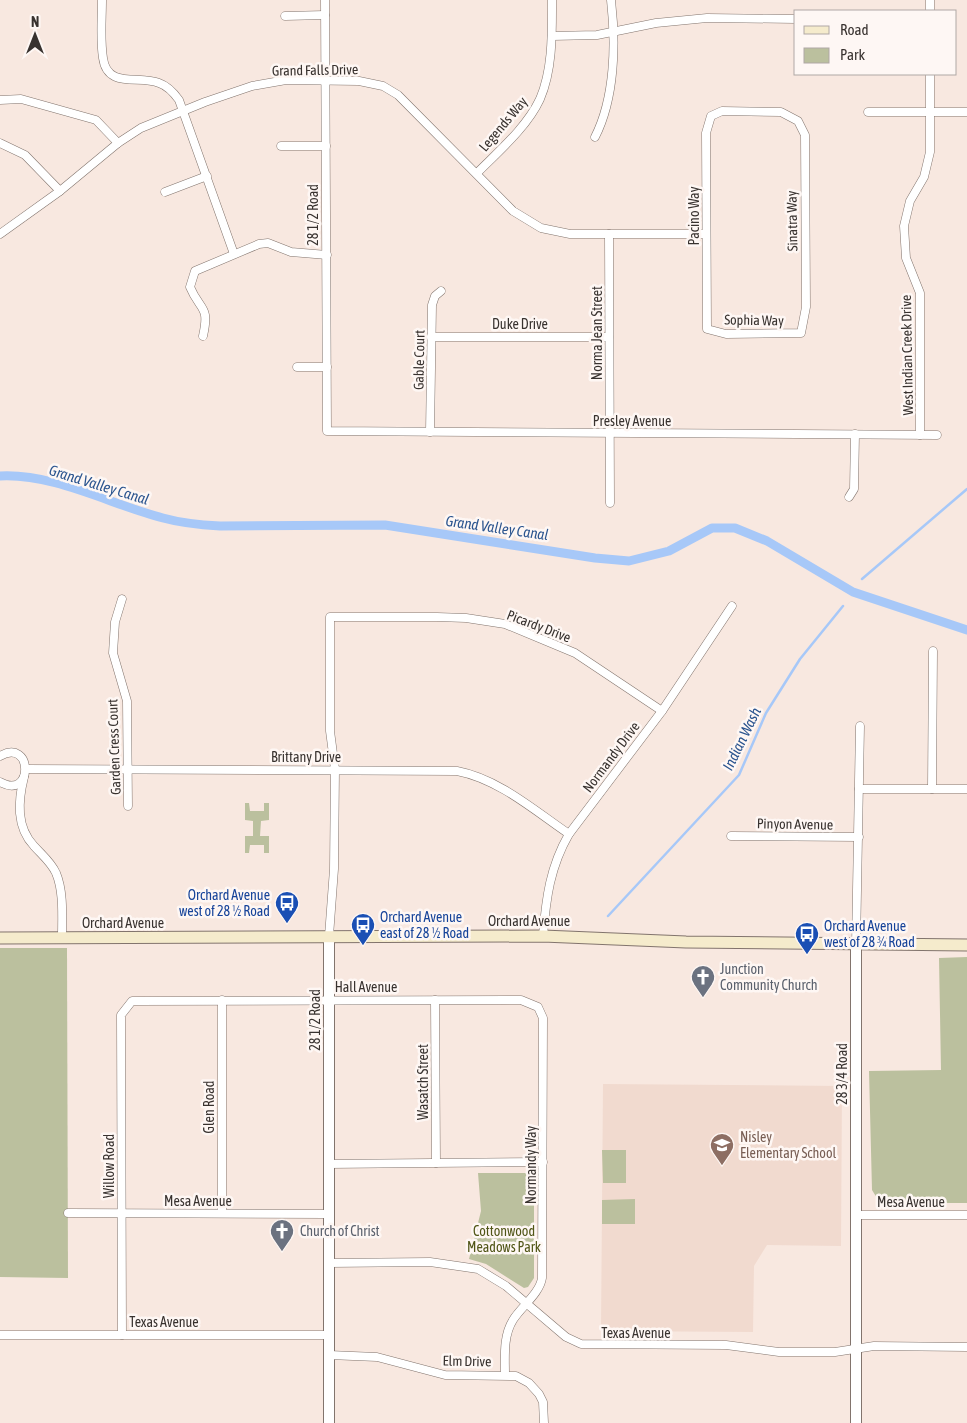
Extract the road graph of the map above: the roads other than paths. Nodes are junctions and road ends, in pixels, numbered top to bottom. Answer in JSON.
{"nodes":[{"id":1,"x":102,"y":0,"type":"edge"},
{"id":2,"x":325,"y":0,"type":"edge"},
{"id":3,"x":552,"y":0,"type":"edge"},
{"id":4,"x":611,"y":0,"type":"edge"},
{"id":5,"x":325,"y":15,"type":"junction"},
{"id":6,"x":285,"y":16,"type":"dead end"},
{"id":7,"x":794,"y":19,"type":"edge"},
{"id":8,"x":612,"y":32,"type":"junction"},
{"id":9,"x":552,"y":36,"type":"junction"},
{"id":10,"x":930,"y":75,"type":"edge"},
{"id":11,"x":326,"y":80,"type":"junction"},
{"id":12,"x":0,"y":100,"type":"edge"},
{"id":13,"x":184,"y":109,"type":"junction"},
{"id":14,"x":722,"y":111,"type":"joint"},
{"id":15,"x":868,"y":112,"type":"dead end"},
{"id":16,"x":930,"y":112,"type":"junction"},
{"id":17,"x":967,"y":112,"type":"edge"},
{"id":18,"x":595,"y":136,"type":"dead end"},
{"id":19,"x":118,"y":143,"type":"junction"},
{"id":20,"x":281,"y":146,"type":"dead end"},
{"id":21,"x":326,"y":146,"type":"junction"},
{"id":22,"x":2,"y":147,"type":"edge"},
{"id":23,"x":477,"y":172,"type":"junction"},
{"id":24,"x":207,"y":176,"type":"junction"},
{"id":25,"x":60,"y":191,"type":"junction"},
{"id":26,"x":165,"y":192,"type":"dead end"},
{"id":27,"x":0,"y":234,"type":"edge"},
{"id":28,"x":610,"y":234,"type":"junction"},
{"id":29,"x":706,"y":234,"type":"junction"},
{"id":30,"x":234,"y":254,"type":"junction"},
{"id":31,"x":326,"y":255,"type":"junction"},
{"id":32,"x":441,"y":291,"type":"dead end"},
{"id":33,"x":707,"y":329,"type":"joint"},
{"id":34,"x":802,"y":333,"type":"joint"},
{"id":35,"x":203,"y":336,"type":"dead end"},
{"id":36,"x":432,"y":337,"type":"junction"},
{"id":37,"x":609,"y":337,"type":"junction"},
{"id":38,"x":297,"y":367,"type":"dead end"},
{"id":39,"x":327,"y":367,"type":"junction"},
{"id":40,"x":328,"y":431,"type":"joint"},
{"id":41,"x":430,"y":432,"type":"junction"},
{"id":42,"x":608,"y":433,"type":"junction"},
{"id":43,"x":855,"y":434,"type":"junction"},
{"id":44,"x":920,"y":435,"type":"junction"},
{"id":45,"x":936,"y":435,"type":"dead end"},
{"id":46,"x":849,"y":497,"type":"dead end"},
{"id":47,"x":610,"y":503,"type":"dead end"},
{"id":48,"x":122,"y":599,"type":"dead end"},
{"id":49,"x":732,"y":606,"type":"dead end"},
{"id":50,"x":330,"y":617,"type":"joint"},
{"id":51,"x":933,"y":652,"type":"dead end"},
{"id":52,"x":662,"y":711,"type":"junction"},
{"id":53,"x":860,"y":726,"type":"dead end"},
{"id":54,"x":0,"y":756,"type":"edge"},
{"id":55,"x":128,"y":769,"type":"junction"},
{"id":56,"x":335,"y":769,"type":"junction"},
{"id":57,"x":25,"y":773,"type":"junction"},
{"id":58,"x":2,"y":783,"type":"edge"},
{"id":59,"x":859,"y":789,"type":"junction"},
{"id":60,"x":932,"y":789,"type":"junction"},
{"id":61,"x":967,"y":789,"type":"edge"},
{"id":62,"x":128,"y":806,"type":"dead end"},
{"id":63,"x":569,"y":834,"type":"junction"},
{"id":64,"x":731,"y":836,"type":"dead end"},
{"id":65,"x":859,"y":837,"type":"junction"},
{"id":66,"x":329,"y":936,"type":"junction"},
{"id":67,"x":543,"y":936,"type":"junction"},
{"id":68,"x":0,"y":938,"type":"edge"},
{"id":69,"x":62,"y":938,"type":"junction"},
{"id":70,"x":856,"y":945,"type":"junction"},
{"id":71,"x":967,"y":945,"type":"edge"},
{"id":72,"x":222,"y":1000,"type":"junction"},
{"id":73,"x":329,"y":1000,"type":"junction"},
{"id":74,"x":435,"y":1000,"type":"junction"},
{"id":75,"x":132,"y":1001,"type":"joint"},
{"id":76,"x":538,"y":1007,"type":"joint"},
{"id":77,"x":543,"y":1162,"type":"junction"},
{"id":78,"x":436,"y":1163,"type":"junction"},
{"id":79,"x":328,"y":1164,"type":"junction"},
{"id":80,"x":68,"y":1213,"type":"dead end"},
{"id":81,"x":122,"y":1213,"type":"junction"},
{"id":82,"x":222,"y":1213,"type":"junction"},
{"id":83,"x":329,"y":1214,"type":"junction"},
{"id":84,"x":856,"y":1215,"type":"junction"},
{"id":85,"x":967,"y":1215,"type":"edge"},
{"id":86,"x":329,"y":1263,"type":"junction"},
{"id":87,"x":525,"y":1303,"type":"junction"},
{"id":88,"x":329,"y":1334,"type":"junction"},
{"id":89,"x":0,"y":1335,"type":"edge"},
{"id":90,"x":122,"y":1335,"type":"junction"},
{"id":91,"x":967,"y":1346,"type":"edge"},
{"id":92,"x":856,"y":1349,"type":"junction"},
{"id":93,"x":329,"y":1355,"type":"junction"},
{"id":94,"x":505,"y":1374,"type":"junction"},
{"id":95,"x":329,"y":1423,"type":"edge"},
{"id":96,"x":544,"y":1423,"type":"edge"},
{"id":97,"x":856,"y":1423,"type":"edge"}],
"edges":[{"from":1,"to":13,"type":"street"},
{"from":2,"to":5,"type":"street","name":"28 1/2 Road"},
{"from":3,"to":9,"type":"street","name":"Legends Way"},
{"from":4,"to":8,"type":"street"},
{"from":5,"to":6,"type":"street"},
{"from":5,"to":11,"type":"street","name":"28 1/2 Road"},
{"from":7,"to":8,"type":"street"},
{"from":8,"to":9,"type":"street"},
{"from":8,"to":18,"type":"street"},
{"from":9,"to":23,"type":"street","name":"Legends Way"},
{"from":10,"to":16,"type":"street","name":"West Indian Creek Drive"},
{"from":11,"to":13,"type":"street","name":"Grand Falls Drive"},
{"from":11,"to":21,"type":"street","name":"28 1/2 Road"},
{"from":11,"to":23,"type":"street","name":"Grand Falls Drive"},
{"from":12,"to":19,"type":"street"},
{"from":13,"to":19,"type":"street","name":"Grand Falls Drive"},
{"from":13,"to":24,"type":"street"},
{"from":14,"to":29,"type":"street","name":"Pacino Way"},
{"from":14,"to":34,"type":"street","name":"Sinatra Way"},
{"from":15,"to":16,"type":"street"},
{"from":16,"to":17,"type":"street"},
{"from":16,"to":44,"type":"street","name":"West Indian Creek Drive"},
{"from":19,"to":25,"type":"street","name":"Grand Falls Drive"},
{"from":20,"to":21,"type":"street"},
{"from":21,"to":31,"type":"street","name":"28 1/2 Road"},
{"from":22,"to":25,"type":"street"},
{"from":23,"to":28,"type":"street","name":"Grand Falls Drive"},
{"from":24,"to":26,"type":"street"},
{"from":24,"to":30,"type":"street"},
{"from":25,"to":27,"type":"street","name":"Grand Falls Drive"},
{"from":28,"to":29,"type":"street","name":"Grand Falls Drive"},
{"from":28,"to":37,"type":"street","name":"Norma Jean Street"},
{"from":29,"to":33,"type":"street","name":"Pacino Way"},
{"from":30,"to":31,"type":"street"},
{"from":30,"to":35,"type":"street"},
{"from":31,"to":39,"type":"street","name":"28 1/2 Road"},
{"from":32,"to":36,"type":"street","name":"Gable Court"},
{"from":33,"to":34,"type":"street","name":"Sophia Way"},
{"from":36,"to":37,"type":"street","name":"Duke Drive"},
{"from":36,"to":41,"type":"street","name":"Gable Court"},
{"from":37,"to":42,"type":"street","name":"Norma Jean Street"},
{"from":38,"to":39,"type":"street"},
{"from":39,"to":40,"type":"street","name":"28 1/2 Road"},
{"from":40,"to":41,"type":"street","name":"Presley Avenue"},
{"from":41,"to":42,"type":"street","name":"Presley Avenue"},
{"from":42,"to":43,"type":"street","name":"Presley Avenue"},
{"from":42,"to":47,"type":"street","name":"Norma Jean Street"},
{"from":43,"to":44,"type":"street","name":"Presley Avenue"},
{"from":43,"to":46,"type":"street"},
{"from":44,"to":45,"type":"street","name":"Presley Avenue"},
{"from":48,"to":55,"type":"street","name":"Garden Cress Court"},
{"from":49,"to":52,"type":"street","name":"Normandy Drive"},
{"from":50,"to":52,"type":"street","name":"Picardy Drive"},
{"from":50,"to":56,"type":"street","name":"28 1/2 Road"},
{"from":51,"to":60,"type":"street"},
{"from":52,"to":63,"type":"street","name":"Normandy Drive"},
{"from":53,"to":59,"type":"street","name":"28 3/4 Road"},
{"from":54,"to":57,"type":"street"},
{"from":55,"to":56,"type":"street","name":"Brittany Drive"},
{"from":55,"to":57,"type":"street","name":"Brittany Drive"},
{"from":55,"to":62,"type":"street","name":"Garden Cress Court"},
{"from":56,"to":63,"type":"street","name":"Brittany Drive"},
{"from":56,"to":66,"type":"street","name":"28 1/2 Road"},
{"from":57,"to":58,"type":"street"},
{"from":57,"to":69,"type":"street"},
{"from":59,"to":60,"type":"street"},
{"from":59,"to":65,"type":"street","name":"28 3/4 Road"},
{"from":60,"to":61,"type":"street"},
{"from":63,"to":67,"type":"street","name":"Normandy Drive"},
{"from":64,"to":65,"type":"street","name":"Pinyon Avenue"},
{"from":65,"to":70,"type":"street","name":"28 3/4 Road"},
{"from":66,"to":67,"type":"main road","name":"Orchard Avenue"},
{"from":66,"to":69,"type":"main road","name":"Orchard Avenue"},
{"from":66,"to":73,"type":"street","name":"28 1/2 Road"},
{"from":67,"to":70,"type":"main road","name":"Orchard Avenue"},
{"from":68,"to":69,"type":"main road","name":"Orchard Avenue"},
{"from":70,"to":71,"type":"main road","name":"Orchard Avenue"},
{"from":70,"to":84,"type":"street","name":"28 3/4 Road"},
{"from":72,"to":73,"type":"street","name":"Hall Avenue"},
{"from":72,"to":75,"type":"street","name":"Hall Avenue"},
{"from":72,"to":82,"type":"street","name":"Glen Road"},
{"from":73,"to":74,"type":"street","name":"Hall Avenue"},
{"from":73,"to":79,"type":"street","name":"28 1/2 Road"},
{"from":74,"to":76,"type":"street","name":"Hall Avenue"},
{"from":74,"to":78,"type":"street","name":"Wasatch Street"},
{"from":75,"to":81,"type":"street","name":"Willow Road"},
{"from":76,"to":77,"type":"street","name":"Normandy Way"},
{"from":77,"to":78,"type":"street"},
{"from":77,"to":87,"type":"street","name":"Normandy Way"},
{"from":78,"to":79,"type":"street"},
{"from":79,"to":83,"type":"street","name":"28 1/2 Road"},
{"from":80,"to":81,"type":"street","name":"Mesa Avenue"},
{"from":81,"to":82,"type":"street","name":"Mesa Avenue"},
{"from":81,"to":90,"type":"street","name":"Willow Road"},
{"from":82,"to":83,"type":"street","name":"Mesa Avenue"},
{"from":83,"to":86,"type":"street","name":"28 1/2 Road"},
{"from":84,"to":85,"type":"street","name":"Mesa Avenue"},
{"from":84,"to":92,"type":"street","name":"28 3/4 Road"},
{"from":86,"to":87,"type":"street","name":"Texas Avenue"},
{"from":86,"to":88,"type":"street","name":"28 1/2 Road"},
{"from":87,"to":92,"type":"street","name":"Texas Avenue"},
{"from":87,"to":94,"type":"street","name":"Normandy Way"},
{"from":88,"to":90,"type":"street","name":"Texas Avenue"},
{"from":88,"to":93,"type":"street","name":"28 1/2 Road"},
{"from":89,"to":90,"type":"street","name":"Texas Avenue"},
{"from":91,"to":92,"type":"street","name":"Texas Avenue"},
{"from":92,"to":97,"type":"street","name":"28 3/4 Road"},
{"from":93,"to":94,"type":"street","name":"Elm Drive"},
{"from":93,"to":95,"type":"street","name":"28 1/2 Road"},
{"from":94,"to":96,"type":"street","name":"Elm Drive"}]}
